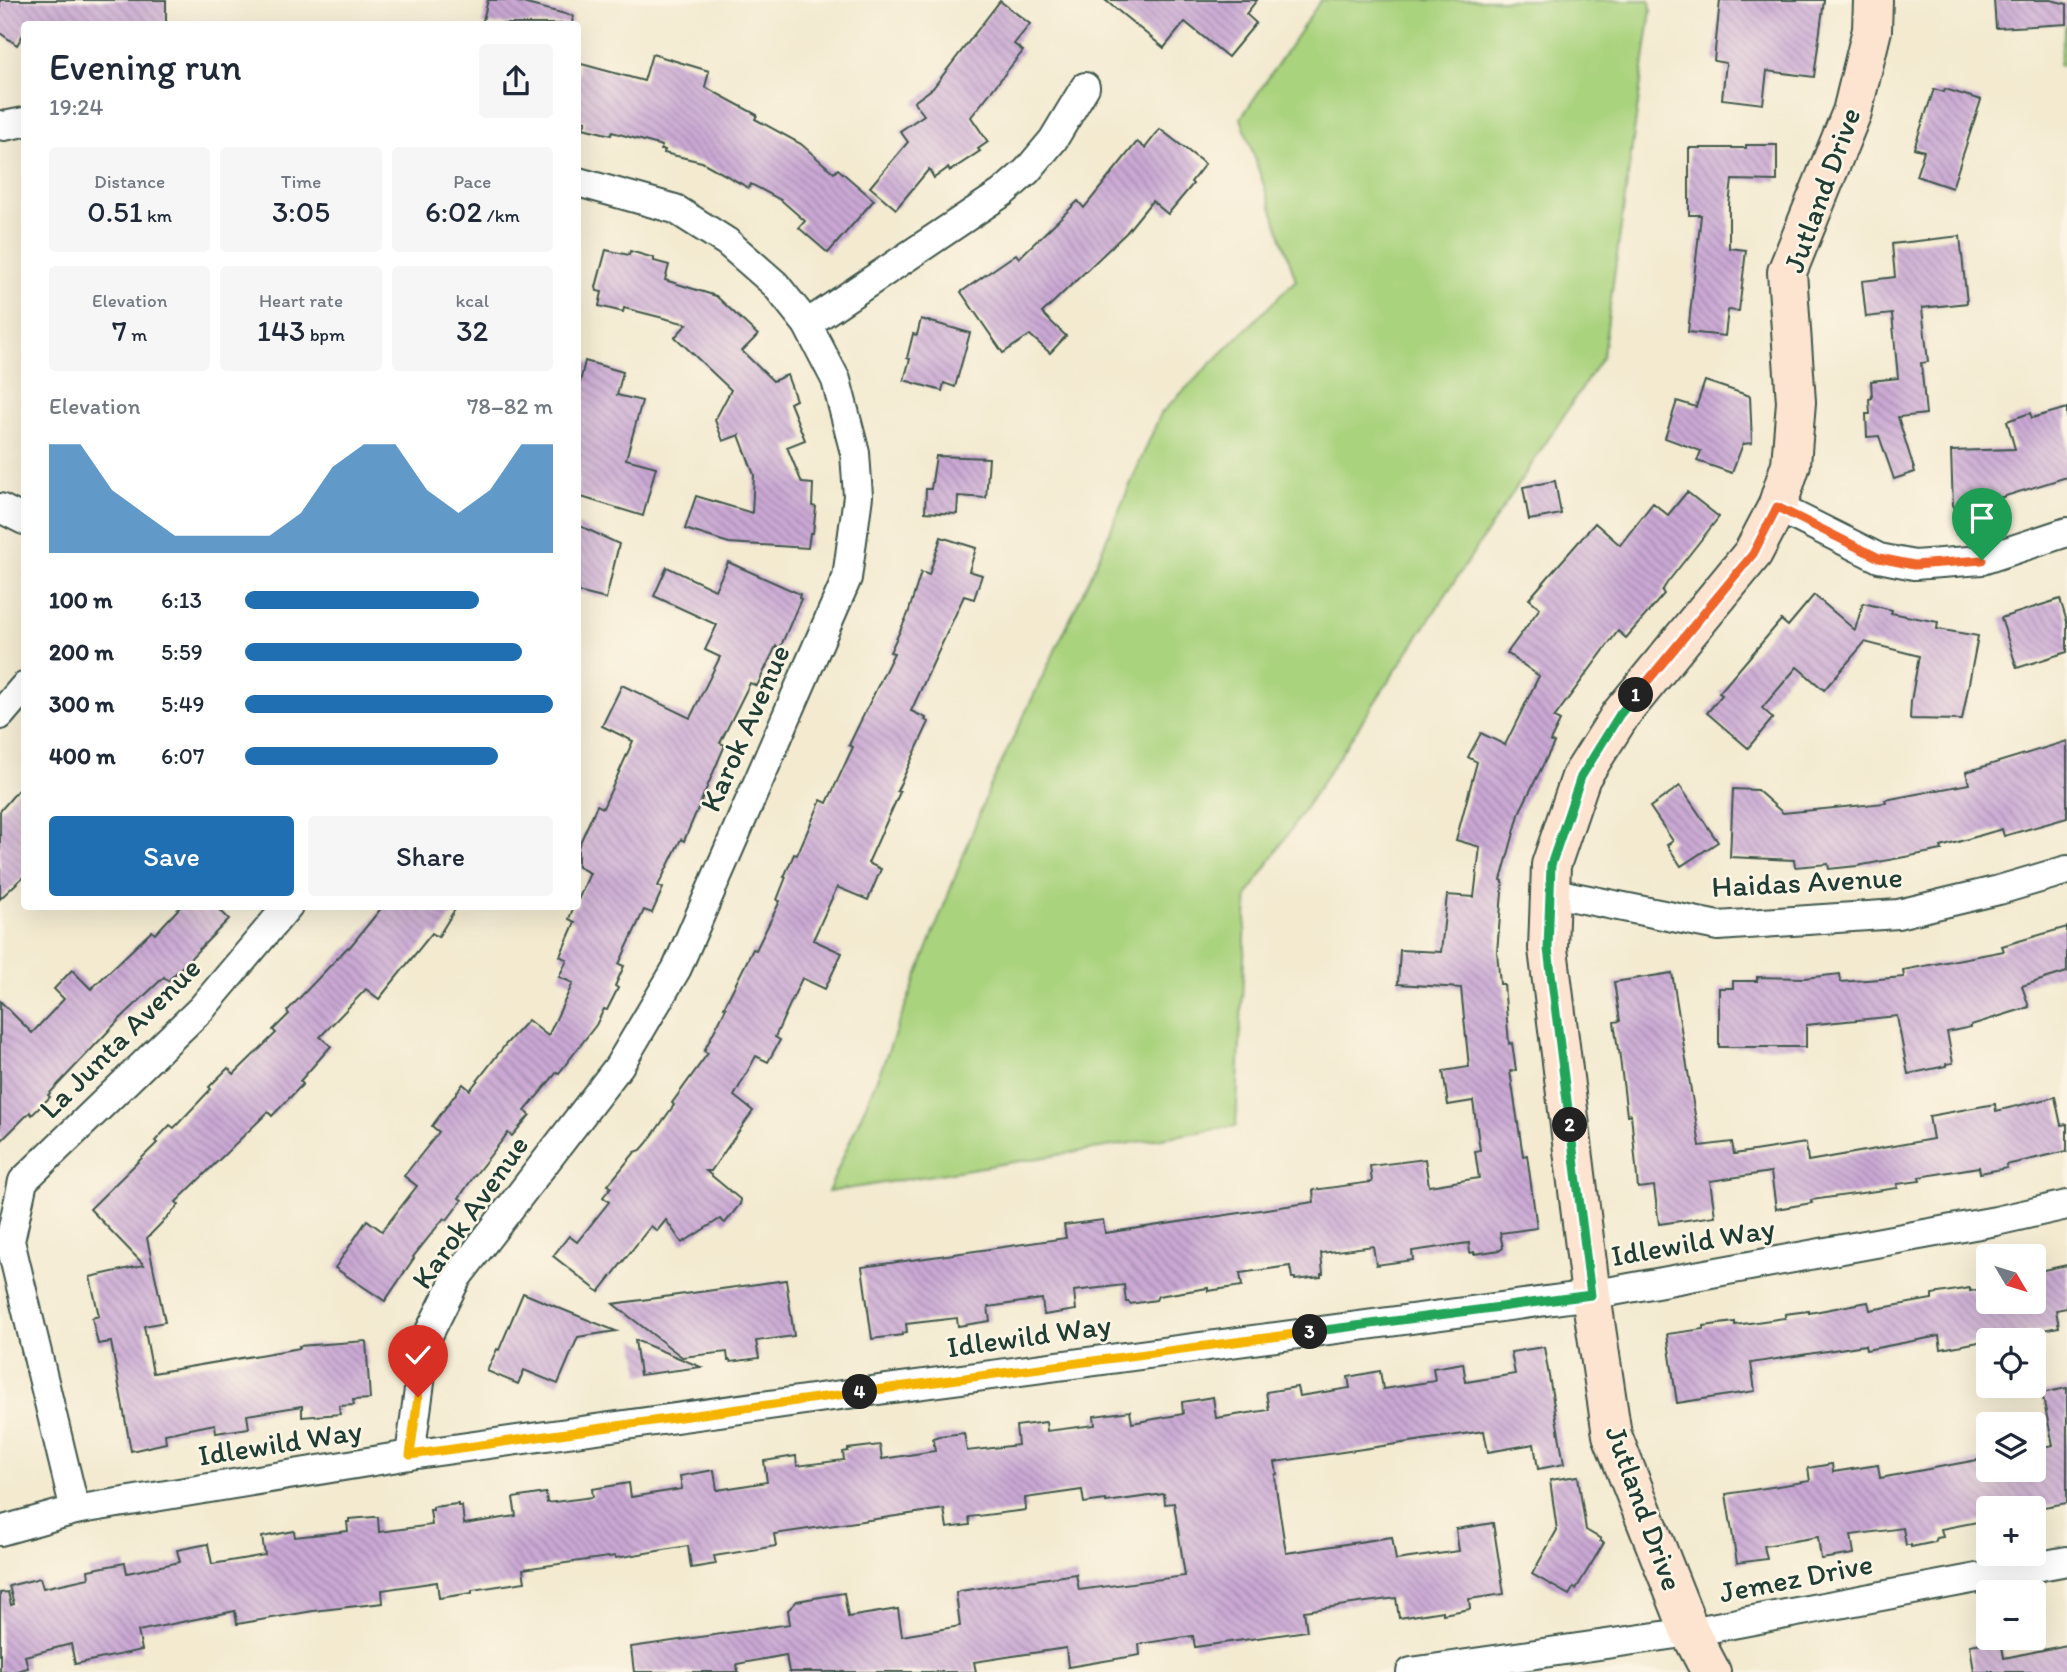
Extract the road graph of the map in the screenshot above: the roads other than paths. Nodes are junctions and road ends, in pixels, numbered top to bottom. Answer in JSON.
{"nodes":[{"id":1,"x":1873,"y":0,"type":"edge"},
{"id":2,"x":1085,"y":87,"type":"dead end"},
{"id":3,"x":21,"y":123,"type":"edge"},
{"id":4,"x":0,"y":125,"type":"edge"},
{"id":5,"x":581,"y":183,"type":"edge"},
{"id":6,"x":807,"y":324,"type":"junction"},
{"id":7,"x":1777,"y":507,"type":"junction"},
{"id":8,"x":0,"y":508,"type":"edge"},
{"id":9,"x":21,"y":518,"type":"edge"},
{"id":10,"x":2067,"y":532,"type":"edge"},
{"id":11,"x":21,"y":690,"type":"edge"},
{"id":12,"x":0,"y":715,"type":"edge"},
{"id":13,"x":2067,"y":870,"type":"edge"},
{"id":14,"x":1549,"y":892,"type":"junction"},
{"id":15,"x":286,"y":910,"type":"edge"},
{"id":16,"x":2067,"y":1205,"type":"edge"},
{"id":17,"x":1591,"y":1295,"type":"junction"},
{"id":18,"x":410,"y":1455,"type":"junction"},
{"id":19,"x":75,"y":1510,"type":"junction"},
{"id":20,"x":0,"y":1531,"type":"edge"},
{"id":21,"x":2067,"y":1560,"type":"edge"},
{"id":22,"x":1690,"y":1632,"type":"junction"},
{"id":23,"x":1411,"y":1672,"type":"edge"},
{"id":24,"x":1711,"y":1672,"type":"edge"}],
"edges":[{"from":1,"to":7,"type":"street","name":"Jutland Drive"},
{"from":2,"to":6,"type":"street"},
{"from":3,"to":4,"type":"street"},
{"from":5,"to":6,"type":"street","name":"Karok Avenue"},
{"from":6,"to":18,"type":"street","name":"Karok Avenue"},
{"from":7,"to":10,"type":"street"},
{"from":7,"to":14,"type":"street","name":"Jutland Drive"},
{"from":8,"to":9,"type":"street"},
{"from":11,"to":12,"type":"street"},
{"from":13,"to":14,"type":"street","name":"Haidas Avenue"},
{"from":14,"to":17,"type":"street","name":"Jutland Drive"},
{"from":15,"to":19,"type":"street","name":"La Junta Avenue"},
{"from":16,"to":17,"type":"street","name":"Idlewild Way"},
{"from":17,"to":18,"type":"street","name":"Idlewild Way"},
{"from":17,"to":22,"type":"street","name":"Jutland Drive"},
{"from":18,"to":19,"type":"street","name":"Idlewild Way"},
{"from":19,"to":20,"type":"street","name":"Idlewild Way"},
{"from":21,"to":22,"type":"street","name":"Jemez Drive"},
{"from":22,"to":23,"type":"street","name":"Jemez Drive"},
{"from":22,"to":24,"type":"street","name":"Jutland Drive"}]}
